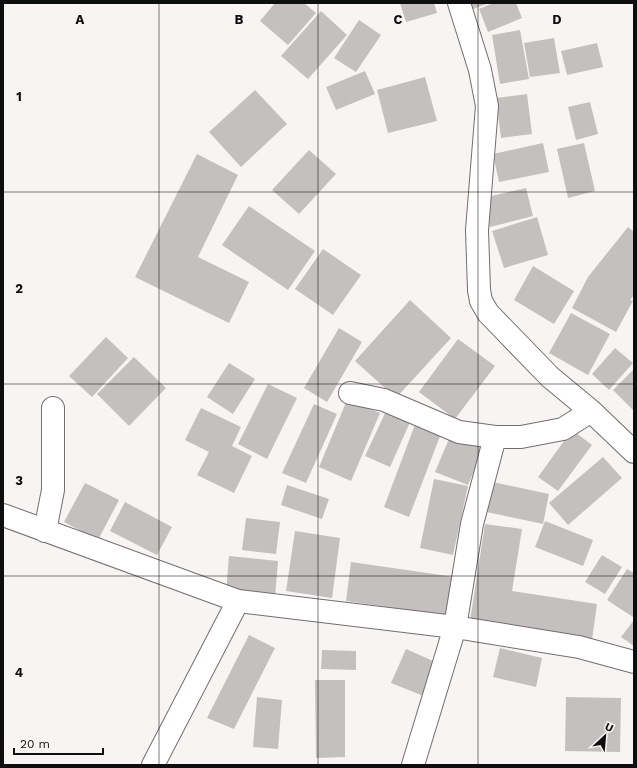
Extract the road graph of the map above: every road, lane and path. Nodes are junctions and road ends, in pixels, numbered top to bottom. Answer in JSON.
{"nodes":[{"id":1,"x":458,"y":3,"type":"edge"},
{"id":2,"x":350,"y":393,"type":"dead end"},
{"id":3,"x":53,"y":408,"type":"dead end"},
{"id":4,"x":591,"y":411,"type":"junction"},
{"id":5,"x":495,"y":436,"type":"junction"},
{"id":6,"x":634,"y":452,"type":"edge"},
{"id":7,"x":3,"y":515,"type":"edge"},
{"id":8,"x":45,"y":531,"type":"junction"},
{"id":9,"x":238,"y":601,"type":"junction"},
{"id":10,"x":455,"y":627,"type":"junction"},
{"id":11,"x":634,"y":662,"type":"edge"},
{"id":12,"x":153,"y":765,"type":"edge"},
{"id":13,"x":413,"y":765,"type":"edge"}],
"edges":[{"from":1,"to":4,"type":"street"},
{"from":2,"to":5,"type":"street"},
{"from":3,"to":8,"type":"street"},
{"from":4,"to":5,"type":"street"},
{"from":4,"to":6,"type":"street"},
{"from":5,"to":10,"type":"street"},
{"from":7,"to":8,"type":"street"},
{"from":8,"to":9,"type":"street"},
{"from":9,"to":10,"type":"street"},
{"from":9,"to":12,"type":"street"},
{"from":10,"to":11,"type":"street"},
{"from":10,"to":13,"type":"street"}]}
